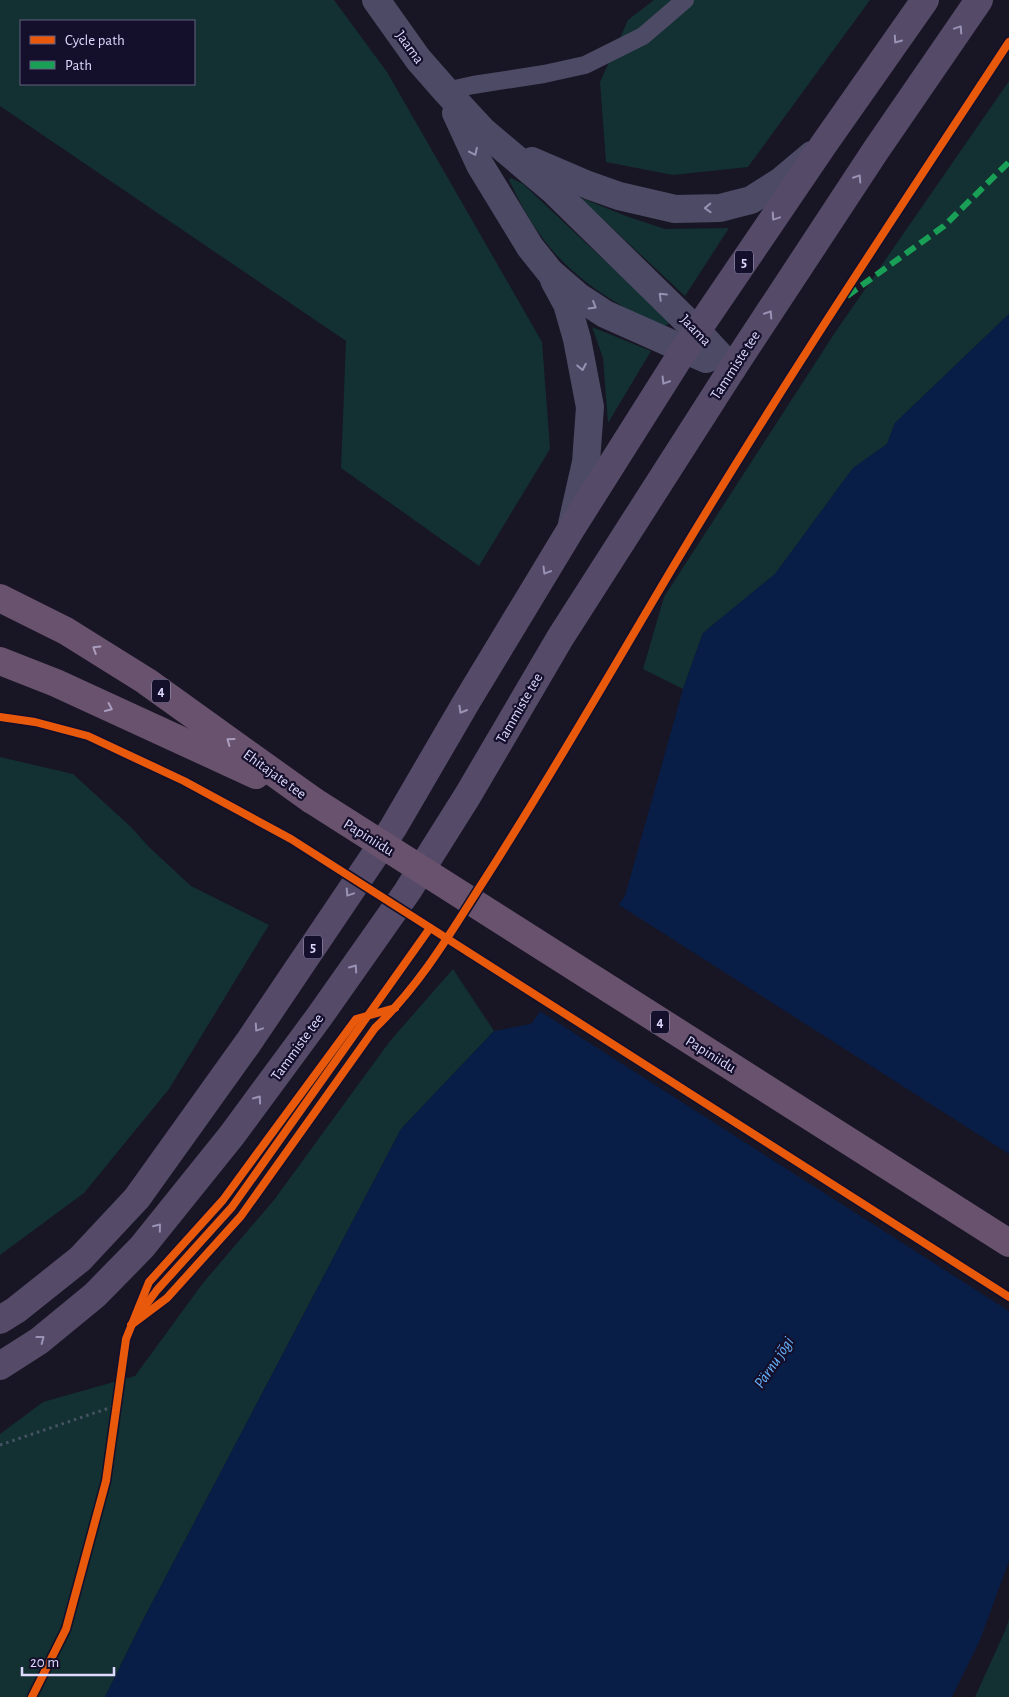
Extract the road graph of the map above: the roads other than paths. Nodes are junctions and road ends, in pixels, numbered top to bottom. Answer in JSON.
{"nodes":[{"id":1,"x":376,"y":0,"type":"edge"},
{"id":2,"x":685,"y":0,"type":"edge"},
{"id":3,"x":925,"y":0,"type":"edge"},
{"id":4,"x":979,"y":0,"type":"edge"},
{"id":5,"x":446,"y":92,"type":"junction"},
{"id":6,"x":824,"y":144,"type":"junction"},
{"id":7,"x":506,"y":150,"type":"junction"},
{"id":8,"x":550,"y":272,"type":"junction"},
{"id":9,"x":691,"y":340,"type":"junction"},
{"id":10,"x":732,"y":369,"type":"junction"},
{"id":11,"x":571,"y":529,"type":"junction"},
{"id":12,"x":0,"y":598,"type":"edge"},
{"id":13,"x":0,"y":661,"type":"edge"},
{"id":14,"x":33,"y":674,"type":"junction"},
{"id":15,"x":0,"y":675,"type":"edge"},
{"id":16,"x":312,"y":800,"type":"junction"},
{"id":17,"x":1009,"y":1243,"type":"edge"},
{"id":18,"x":0,"y":1320,"type":"edge"},
{"id":19,"x":0,"y":1366,"type":"edge"}],
"edges":[{"from":1,"to":5,"type":"street","name":"Jaama"},
{"from":2,"to":5,"type":"lane"},
{"from":3,"to":6,"type":"main road","number":"5","one_way":true},
{"from":10,"to":4,"type":"main road","name":"Tammiste tee","one_way":true},
{"from":5,"to":7,"type":"street","name":"Jaama"},
{"from":5,"to":8,"type":"street","name":"Jaama","one_way":true},
{"from":6,"to":7,"type":"street","name":"Jaama","one_way":true},
{"from":6,"to":9,"type":"main road","number":"5","one_way":true},
{"from":9,"to":7,"type":"street","name":"Jaama","one_way":true},
{"from":8,"to":9,"type":"street","name":"Jaama","one_way":true},
{"from":8,"to":11,"type":"street","name":"Jaama","one_way":true},
{"from":9,"to":10,"type":"street","name":"Jaama"},
{"from":9,"to":11,"type":"main road","number":"5","one_way":true},
{"from":19,"to":10,"type":"main road","name":"Tammiste tee","one_way":true},
{"from":11,"to":18,"type":"main road","number":"5","one_way":true},
{"from":16,"to":12,"type":"highway","name":"Ehitajate tee","number":"4","one_way":true},
{"from":13,"to":14,"type":"highway","name":"Ehitajate tee","number":"4"},
{"from":14,"to":15,"type":"lane"},
{"from":14,"to":16,"type":"highway","name":"Ehitajate tee","number":"4","one_way":true},
{"from":16,"to":17,"type":"highway","name":"Papiniidu","number":"4","bridge":true}]}
